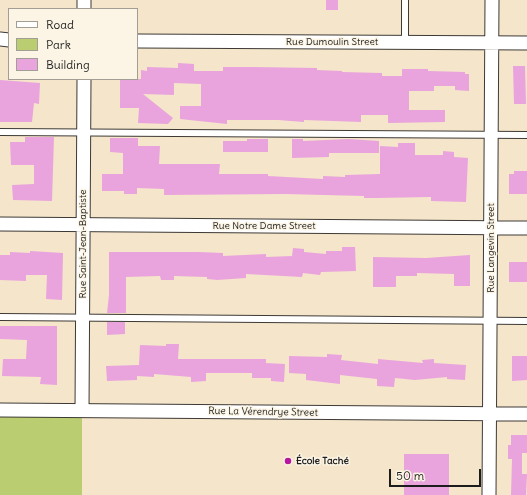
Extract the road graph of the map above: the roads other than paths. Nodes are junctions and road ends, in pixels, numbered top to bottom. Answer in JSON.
{"nodes":[{"id":1,"x":405,"y":0,"type":"edge"},
{"id":2,"x":492,"y":0,"type":"edge"},
{"id":3,"x":138,"y":41,"type":"edge"},
{"id":4,"x":405,"y":42,"type":"junction"},
{"id":5,"x":492,"y":43,"type":"junction"},
{"id":6,"x":527,"y":43,"type":"edge"},
{"id":7,"x":84,"y":80,"type":"edge"},
{"id":8,"x":0,"y":132,"type":"edge"},
{"id":9,"x":83,"y":133,"type":"junction"},
{"id":10,"x":491,"y":135,"type":"junction"},
{"id":11,"x":527,"y":135,"type":"edge"},
{"id":12,"x":0,"y":224,"type":"edge"},
{"id":13,"x":83,"y":225,"type":"junction"},
{"id":14,"x":491,"y":228,"type":"junction"},
{"id":15,"x":527,"y":228,"type":"edge"},
{"id":16,"x":0,"y":317,"type":"edge"},
{"id":17,"x":82,"y":318,"type":"junction"},
{"id":18,"x":490,"y":321,"type":"junction"},
{"id":19,"x":527,"y":321,"type":"edge"},
{"id":20,"x":0,"y":410,"type":"edge"},
{"id":21,"x":82,"y":410,"type":"junction"},
{"id":22,"x":490,"y":414,"type":"junction"},
{"id":23,"x":527,"y":414,"type":"edge"},
{"id":24,"x":489,"y":495,"type":"edge"}],
"edges":[{"from":1,"to":4,"type":"lane"},
{"from":2,"to":5,"type":"street","name":"Rue Langevin Street"},
{"from":3,"to":4,"type":"street","name":"Rue Dumoulin Street"},
{"from":4,"to":5,"type":"street","name":"Rue Dumoulin Street"},
{"from":5,"to":6,"type":"street","name":"Rue Dumoulin Street"},
{"from":5,"to":10,"type":"street","name":"Rue Langevin Street"},
{"from":7,"to":9,"type":"street","name":"Rue Saint-Jean-Baptiste"},
{"from":8,"to":9,"type":"lane"},
{"from":9,"to":10,"type":"lane"},
{"from":9,"to":13,"type":"street","name":"Rue Saint-Jean-Baptiste"},
{"from":10,"to":11,"type":"lane"},
{"from":10,"to":14,"type":"street","name":"Rue Langevin Street"},
{"from":12,"to":13,"type":"street","name":"Rue Notre Dame Street"},
{"from":13,"to":14,"type":"street","name":"Rue Notre Dame Street"},
{"from":13,"to":17,"type":"street","name":"Rue Saint-Jean-Baptiste"},
{"from":14,"to":15,"type":"street","name":"Rue Notre Dame Street"},
{"from":14,"to":18,"type":"street","name":"Rue Langevin Street"},
{"from":16,"to":17,"type":"lane"},
{"from":17,"to":18,"type":"lane"},
{"from":17,"to":21,"type":"street","name":"Rue Saint-Jean-Baptiste"},
{"from":18,"to":19,"type":"lane"},
{"from":18,"to":22,"type":"street","name":"Rue Langevin Street"},
{"from":20,"to":21,"type":"street","name":"Rue La Vérendrye Street"},
{"from":21,"to":22,"type":"street","name":"Rue La Vérendrye Street"},
{"from":22,"to":23,"type":"street","name":"Rue La Vérendrye Street"},
{"from":22,"to":24,"type":"street","name":"Rue Langevin Street"}]}
